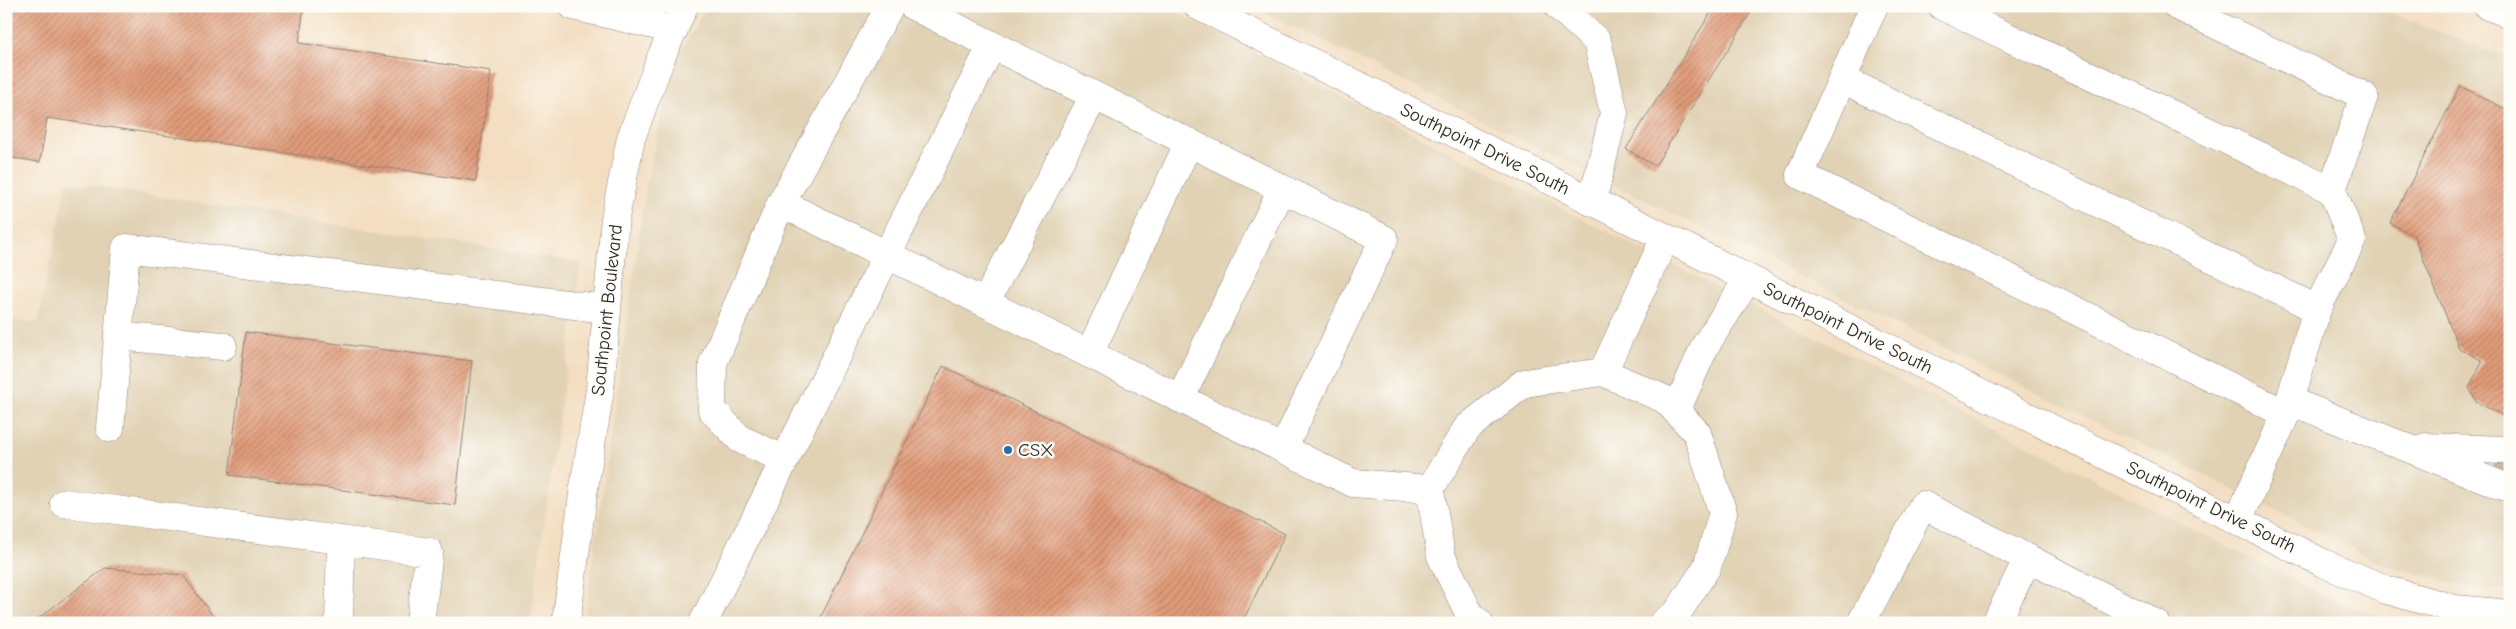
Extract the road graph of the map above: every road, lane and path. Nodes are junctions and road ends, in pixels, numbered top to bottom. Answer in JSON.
{"nodes":[{"id":1,"x":574,"y":6,"type":"edge"},
{"id":2,"x":890,"y":6,"type":"edge"},
{"id":3,"x":913,"y":6,"type":"edge"},
{"id":4,"x":1198,"y":6,"type":"edge"},
{"id":5,"x":1558,"y":6,"type":"edge"},
{"id":6,"x":1874,"y":6,"type":"edge"},
{"id":7,"x":1942,"y":6,"type":"edge"},
{"id":8,"x":2177,"y":6,"type":"edge"},
{"id":9,"x":2488,"y":6,"type":"edge"},
{"id":10,"x":2510,"y":14,"type":"edge"},
{"id":11,"x":679,"y":18,"type":"edge"},
{"id":12,"x":992,"y":45,"type":"junction"},
{"id":13,"x":1842,"y":79,"type":"junction"},
{"id":14,"x":1094,"y":96,"type":"junction"},
{"id":15,"x":1189,"y":142,"type":"junction"},
{"id":16,"x":1282,"y":188,"type":"junction"},
{"id":17,"x":2332,"y":190,"type":"junction"},
{"id":18,"x":1592,"y":202,"type":"junction"},
{"id":19,"x":780,"y":204,"type":"junction"},
{"id":20,"x":1665,"y":238,"type":"junction"},
{"id":21,"x":887,"y":256,"type":"junction"},
{"id":22,"x":1748,"y":279,"type":"junction"},
{"id":23,"x":984,"y":303,"type":"junction"},
{"id":24,"x":2318,"y":308,"type":"junction"},
{"id":25,"x":606,"y":309,"type":"junction"},
{"id":26,"x":118,"y":336,"type":"junction"},
{"id":27,"x":222,"y":346,"type":"dead end"},
{"id":28,"x":1089,"y":354,"type":"junction"},
{"id":29,"x":1603,"y":372,"type":"junction"},
{"id":30,"x":1180,"y":399,"type":"junction"},
{"id":31,"x":2288,"y":408,"type":"junction"},
{"id":32,"x":1676,"y":412,"type":"junction"},
{"id":33,"x":110,"y":428,"type":"dead end"},
{"id":34,"x":2402,"y":445,"type":"junction"},
{"id":35,"x":1283,"y":449,"type":"junction"},
{"id":36,"x":784,"y":460,"type":"junction"},
{"id":37,"x":1430,"y":489,"type":"junction"},
{"id":38,"x":64,"y":503,"type":"dead end"},
{"id":39,"x":2238,"y":520,"type":"junction"},
{"id":40,"x":341,"y":540,"type":"junction"},
{"id":41,"x":2028,"y":558,"type":"junction"},
{"id":42,"x":2510,"y":614,"type":"edge"},
{"id":43,"x":2139,"y":619,"type":"edge"},
{"id":44,"x":339,"y":623,"type":"edge"},
{"id":45,"x":420,"y":623,"type":"edge"},
{"id":46,"x":566,"y":623,"type":"edge"},
{"id":47,"x":703,"y":623,"type":"edge"},
{"id":48,"x":1479,"y":623,"type":"edge"},
{"id":49,"x":1663,"y":623,"type":"edge"},
{"id":50,"x":1861,"y":623,"type":"edge"},
{"id":51,"x":1996,"y":623,"type":"edge"}],
"edges":[{"from":1,"to":11,"type":"main road"},
{"from":2,"to":19,"type":"main road"},
{"from":3,"to":12,"type":"main road"},
{"from":4,"to":18,"type":"main road","name":"Southpoint Drive South"},
{"from":5,"to":18,"type":"main road"},
{"from":6,"to":13,"type":"main road"},
{"from":7,"to":17,"type":"main road"},
{"from":8,"to":17,"type":"main road"},
{"from":9,"to":10,"type":"main road"},
{"from":11,"to":25,"type":"main road","name":"Southpoint Boulevard"},
{"from":12,"to":14,"type":"main road"},
{"from":12,"to":21,"type":"main road"},
{"from":13,"to":24,"type":"main road"},
{"from":13,"to":31,"type":"main road"},
{"from":14,"to":15,"type":"main road"},
{"from":14,"to":23,"type":"main road"},
{"from":15,"to":16,"type":"main road"},
{"from":15,"to":28,"type":"main road"},
{"from":16,"to":30,"type":"main road"},
{"from":16,"to":35,"type":"main road"},
{"from":17,"to":24,"type":"main road"},
{"from":18,"to":20,"type":"main road","name":"Southpoint Drive South"},
{"from":19,"to":21,"type":"main road"},
{"from":19,"to":36,"type":"main road"},
{"from":20,"to":22,"type":"main road","name":"Southpoint Drive South"},
{"from":20,"to":29,"type":"main road"},
{"from":21,"to":23,"type":"main road"},
{"from":21,"to":36,"type":"main road"},
{"from":22,"to":32,"type":"main road"},
{"from":22,"to":39,"type":"main road","name":"Southpoint Drive South"},
{"from":23,"to":28,"type":"main road"},
{"from":24,"to":31,"type":"main road"},
{"from":25,"to":26,"type":"main road"},
{"from":25,"to":46,"type":"main road","name":"Southpoint Boulevard"},
{"from":26,"to":27,"type":"main road"},
{"from":26,"to":33,"type":"main road"},
{"from":28,"to":30,"type":"main road"},
{"from":29,"to":32,"type":"main road"},
{"from":29,"to":37,"type":"main road"},
{"from":30,"to":35,"type":"main road"},
{"from":31,"to":34,"type":"main road"},
{"from":31,"to":39,"type":"main road"},
{"from":32,"to":49,"type":"main road"},
{"from":34,"to":34,"type":"main road"},
{"from":35,"to":37,"type":"main road"},
{"from":36,"to":47,"type":"main road"},
{"from":37,"to":48,"type":"main road"},
{"from":38,"to":40,"type":"main road"},
{"from":39,"to":42,"type":"main road","name":"Southpoint Drive South"},
{"from":40,"to":44,"type":"main road"},
{"from":40,"to":45,"type":"main road"},
{"from":41,"to":43,"type":"main road"},
{"from":41,"to":50,"type":"main road"},
{"from":41,"to":51,"type":"main road"}]}
